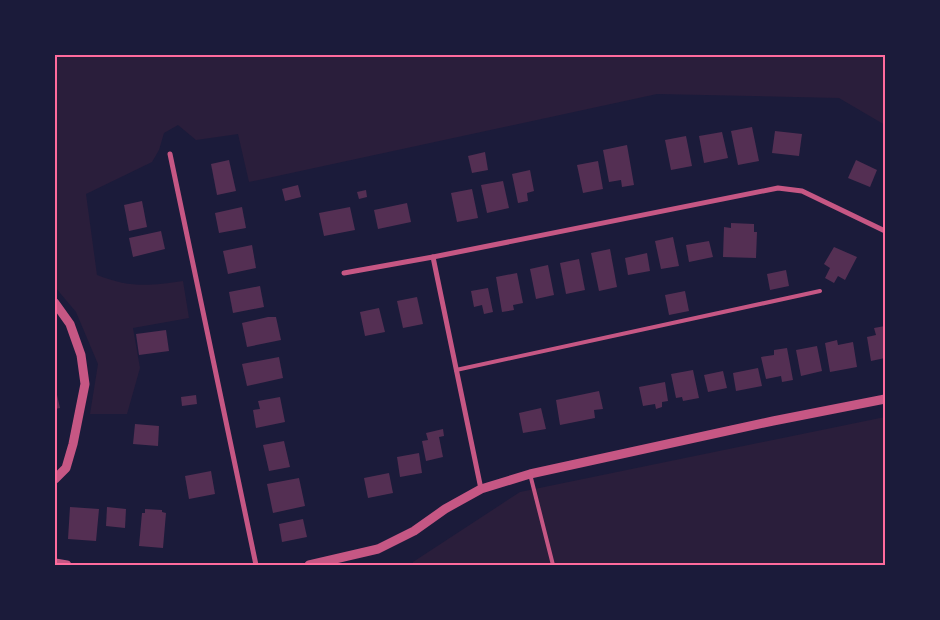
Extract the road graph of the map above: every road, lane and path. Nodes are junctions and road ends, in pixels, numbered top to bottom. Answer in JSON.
{"nodes":[{"id":1,"x":170,"y":154,"type":"dead end"},
{"id":2,"x":885,"y":231,"type":"edge"},
{"id":3,"x":433,"y":257,"type":"junction"},
{"id":4,"x":344,"y":273,"type":"dead end"},
{"id":5,"x":820,"y":291,"type":"dead end"},
{"id":6,"x":55,"y":303,"type":"edge"},
{"id":7,"x":456,"y":370,"type":"junction"},
{"id":8,"x":885,"y":400,"type":"edge"},
{"id":9,"x":530,"y":474,"type":"junction"},
{"id":10,"x":55,"y":479,"type":"edge"},
{"id":11,"x":481,"y":488,"type":"junction"},
{"id":12,"x":55,"y":563,"type":"edge"},
{"id":13,"x":67,"y":565,"type":"edge"},
{"id":14,"x":256,"y":565,"type":"edge"},
{"id":15,"x":310,"y":565,"type":"edge"},
{"id":16,"x":553,"y":565,"type":"edge"}],
"edges":[{"from":1,"to":14,"type":"street"},
{"from":2,"to":3,"type":"street"},
{"from":3,"to":4,"type":"street"},
{"from":3,"to":7,"type":"street"},
{"from":5,"to":7,"type":"lane"},
{"from":6,"to":10,"type":"street"},
{"from":7,"to":11,"type":"street"},
{"from":8,"to":9,"type":"street"},
{"from":9,"to":11,"type":"street"},
{"from":9,"to":16,"type":"lane"},
{"from":11,"to":15,"type":"street"},
{"from":12,"to":13,"type":"street"}]}
